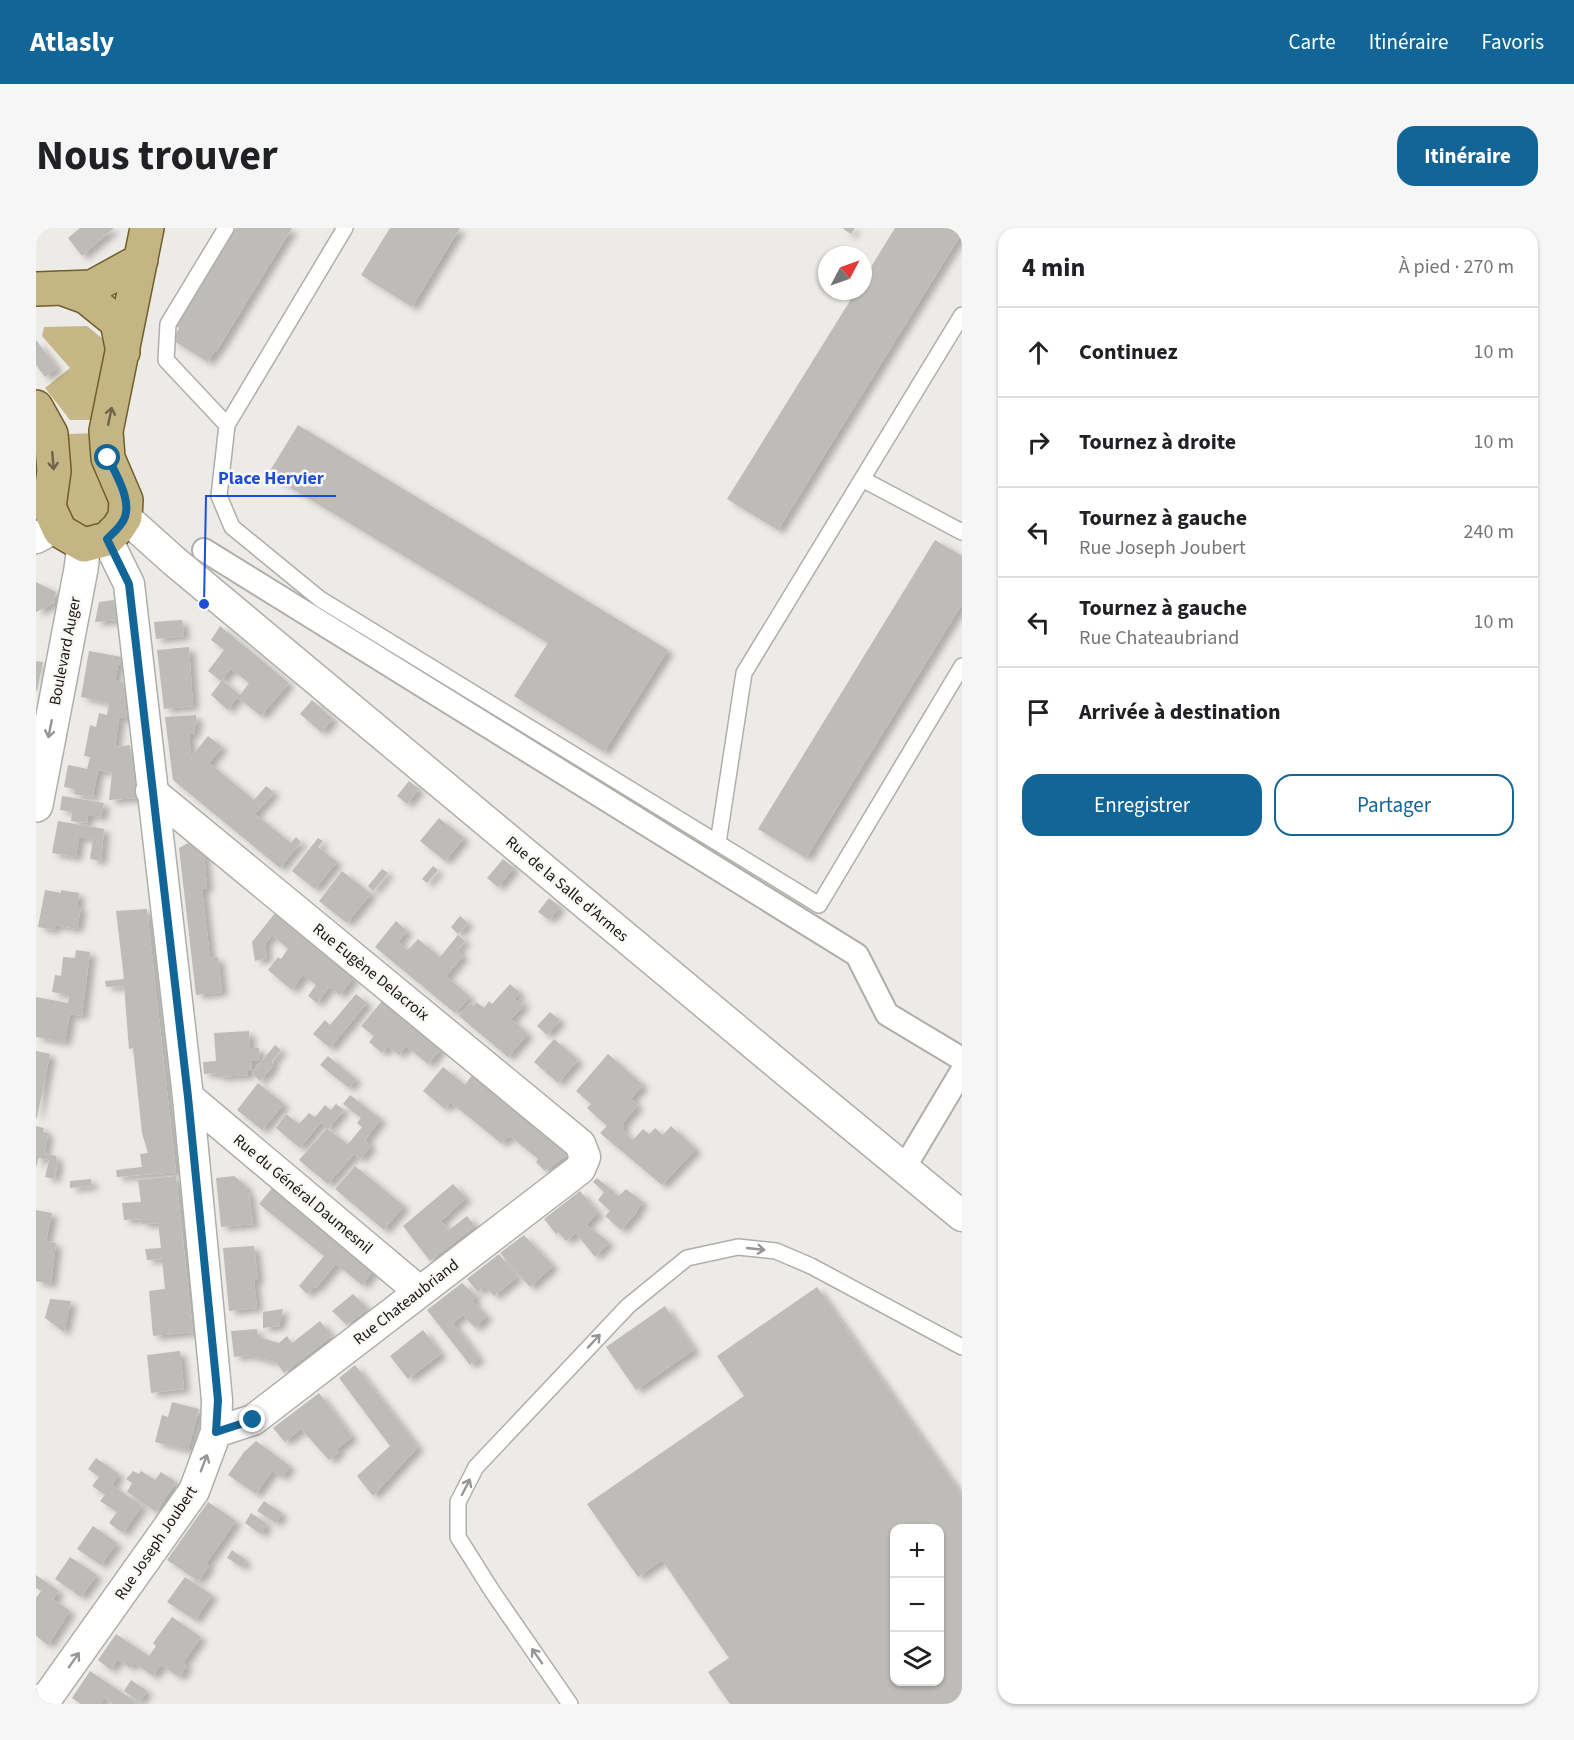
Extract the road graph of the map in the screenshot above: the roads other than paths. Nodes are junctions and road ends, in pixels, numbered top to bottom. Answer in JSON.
{"nodes":[{"id":1,"x":147,"y":228,"type":"edge"},
{"id":2,"x":226,"y":228,"type":"edge"},
{"id":3,"x":345,"y":228,"type":"edge"},
{"id":4,"x":141,"y":260,"type":"junction"},
{"id":5,"x":43,"y":289,"type":"edge"},
{"id":6,"x":962,"y":315,"type":"edge"},
{"id":7,"x":123,"y":352,"type":"junction"},
{"id":8,"x":36,"y":406,"type":"edge"},
{"id":9,"x":227,"y":425,"type":"junction"},
{"id":10,"x":862,"y":479,"type":"junction"},
{"id":11,"x":47,"y":532,"type":"edge"},
{"id":12,"x":962,"y":532,"type":"edge"},
{"id":13,"x":99,"y":542,"type":"junction"},
{"id":14,"x":204,"y":550,"type":"dead end"},
{"id":15,"x":962,"y":666,"type":"edge"},
{"id":16,"x":151,"y":791,"type":"junction"},
{"id":17,"x":36,"y":805,"type":"edge"},
{"id":18,"x":718,"y":843,"type":"junction"},
{"id":19,"x":962,"y":1059,"type":"edge"},
{"id":20,"x":962,"y":1071,"type":"edge"},
{"id":21,"x":188,"y":1097,"type":"junction"},
{"id":22,"x":585,"y":1157,"type":"joint"},
{"id":23,"x":904,"y":1168,"type":"junction"},
{"id":24,"x":962,"y":1216,"type":"edge"},
{"id":25,"x":419,"y":1291,"type":"junction"},
{"id":26,"x":962,"y":1347,"type":"edge"},
{"id":27,"x":216,"y":1432,"type":"junction"},
{"id":28,"x":36,"y":1703,"type":"edge"},
{"id":29,"x":570,"y":1704,"type":"edge"}],
"edges":[{"from":1,"to":4,"type":"main road"},
{"from":2,"to":9,"type":"lane"},
{"from":3,"to":9,"type":"lane"},
{"from":4,"to":5,"type":"main road"},
{"from":4,"to":7,"type":"main road"},
{"from":5,"to":7,"type":"main road"},
{"from":6,"to":10,"type":"lane"},
{"from":13,"to":7,"type":"main road","one_way":true},
{"from":8,"to":11,"type":"main road","one_way":true},
{"from":9,"to":18,"type":"lane"},
{"from":10,"to":12,"type":"lane"},
{"from":10,"to":18,"type":"lane"},
{"from":11,"to":13,"type":"main road"},
{"from":13,"to":16,"type":"street","name":"Rue Joseph Joubert"},
{"from":13,"to":17,"type":"street","name":"Boulevard Auger","one_way":true},
{"from":13,"to":23,"type":"street","name":"Rue de la Salle d'Armes"},
{"from":14,"to":19,"type":"street"},
{"from":15,"to":18,"type":"lane"},
{"from":16,"to":21,"type":"street","name":"Rue Joseph Joubert"},
{"from":16,"to":22,"type":"street","name":"Rue Eugène Delacroix"},
{"from":20,"to":23,"type":"street"},
{"from":21,"to":25,"type":"street","name":"Rue du Général Daumesnil"},
{"from":21,"to":27,"type":"street","name":"Rue Joseph Joubert"},
{"from":22,"to":25,"type":"street","name":"Rue Chateaubriand"},
{"from":23,"to":24,"type":"street","name":"Rue de la Salle d'Armes"},
{"from":25,"to":27,"type":"street","name":"Rue Chateaubriand"},
{"from":29,"to":26,"type":"lane","one_way":true},
{"from":28,"to":27,"type":"street","name":"Rue Joseph Joubert","one_way":true}]}
